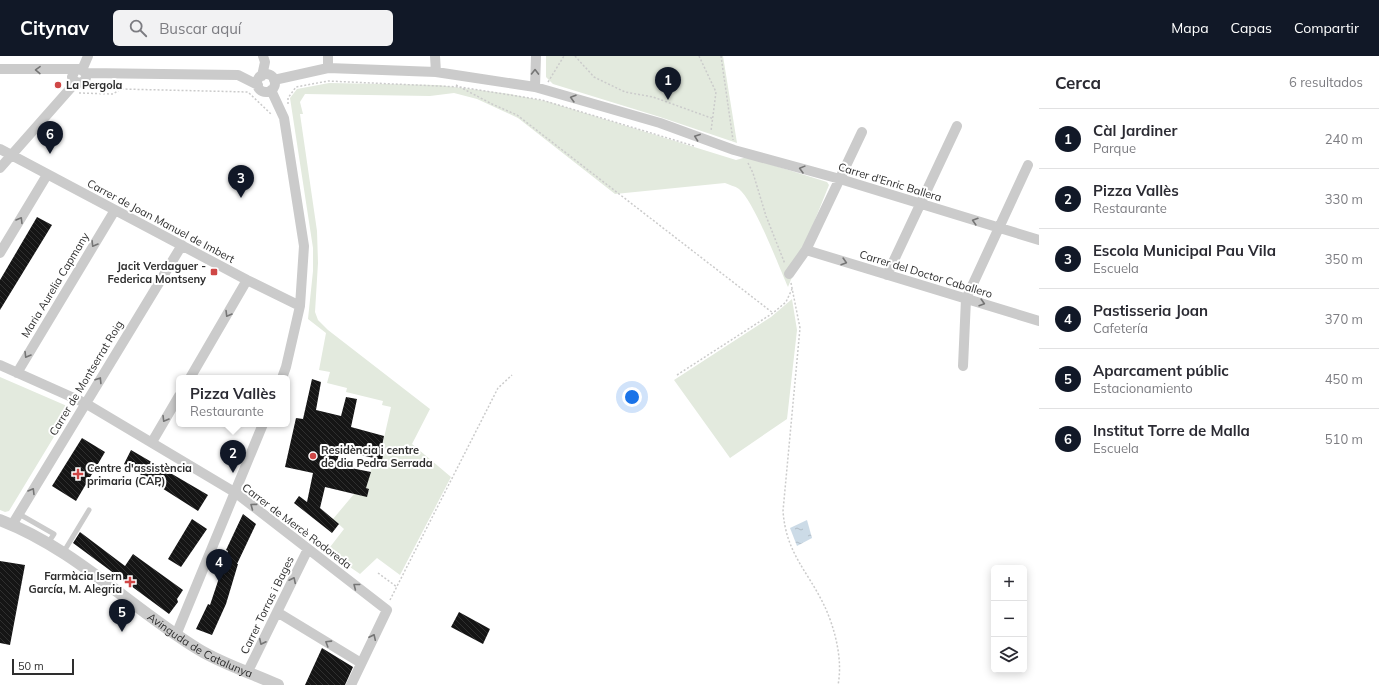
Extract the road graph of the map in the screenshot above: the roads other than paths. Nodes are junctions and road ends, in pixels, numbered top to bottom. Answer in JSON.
{"nodes":[{"id":1,"x":88,"y":56,"type":"edge"},
{"id":2,"x":263,"y":56,"type":"edge"},
{"id":3,"x":328,"y":56,"type":"edge"},
{"id":4,"x":435,"y":56,"type":"edge"},
{"id":5,"x":536,"y":56,"type":"edge"},
{"id":6,"x":328,"y":68,"type":"junction"},
{"id":7,"x":0,"y":69,"type":"edge"},
{"id":8,"x":81,"y":71,"type":"junction"},
{"id":9,"x":436,"y":72,"type":"junction"},
{"id":10,"x":260,"y":80,"type":"junction"},
{"id":11,"x":273,"y":85,"type":"junction"},
{"id":12,"x":539,"y":89,"type":"junction"},
{"id":13,"x":957,"y":126,"type":"dead end"},
{"id":14,"x":862,"y":132,"type":"dead end"},
{"id":15,"x":0,"y":149,"type":"edge"},
{"id":16,"x":12,"y":154,"type":"junction"},
{"id":17,"x":1028,"y":165,"type":"dead end"},
{"id":18,"x":0,"y":168,"type":"edge"},
{"id":19,"x":47,"y":174,"type":"junction"},
{"id":20,"x":840,"y":179,"type":"junction"},
{"id":21,"x":919,"y":204,"type":"junction"},
{"id":22,"x":115,"y":210,"type":"junction"},
{"id":23,"x":998,"y":228,"type":"junction"},
{"id":24,"x":1039,"y":240,"type":"edge"},
{"id":25,"x":182,"y":245,"type":"junction"},
{"id":26,"x":806,"y":250,"type":"junction"},
{"id":27,"x":0,"y":253,"type":"edge"},
{"id":28,"x":789,"y":274,"type":"road end"},
{"id":29,"x":886,"y":275,"type":"junction"},
{"id":30,"x":247,"y":280,"type":"junction"},
{"id":31,"x":966,"y":299,"type":"junction"},
{"id":32,"x":300,"y":306,"type":"junction"},
{"id":33,"x":1039,"y":321,"type":"edge"},
{"id":34,"x":0,"y":365,"type":"edge"},
{"id":35,"x":963,"y":366,"type":"dead end"},
{"id":36,"x":17,"y":372,"type":"junction"},
{"id":37,"x":192,"y":375,"type":"edge"},
{"id":38,"x":283,"y":375,"type":"edge"},
{"id":39,"x":176,"y":401,"type":"edge"},
{"id":40,"x":85,"y":403,"type":"junction"},
{"id":41,"x":263,"y":427,"type":"edge"},
{"id":42,"x":152,"y":442,"type":"junction"},
{"id":43,"x":236,"y":493,"type":"junction"},
{"id":44,"x":89,"y":510,"type":"dead end"},
{"id":45,"x":19,"y":514,"type":"junction"},
{"id":46,"x":0,"y":520,"type":"edge"},
{"id":47,"x":12,"y":524,"type":"junction"},
{"id":48,"x":48,"y":544,"type":"junction"},
{"id":49,"x":308,"y":548,"type":"junction"},
{"id":50,"x":63,"y":553,"type":"junction"},
{"id":51,"x":277,"y":612,"type":"junction"},
{"id":52,"x":176,"y":635,"type":"junction"},
{"id":53,"x":361,"y":663,"type":"junction"},
{"id":54,"x":248,"y":671,"type":"junction"},
{"id":55,"x":278,"y":685,"type":"edge"},
{"id":56,"x":351,"y":685,"type":"edge"}],
"edges":[{"from":1,"to":8,"type":"street"},
{"from":2,"to":10,"type":"street"},
{"from":3,"to":6,"type":"street"},
{"from":4,"to":9,"type":"street"},
{"from":12,"to":5,"type":"street","one_way":true},
{"from":6,"to":9,"type":"street","name":"Carrer d'Enric Ballera"},
{"from":6,"to":11,"type":"street","name":"Carrer d'Enric Ballera"},
{"from":8,"to":7,"type":"street","one_way":true},
{"from":8,"to":10,"type":"street"},
{"from":8,"to":16,"type":"street"},
{"from":9,"to":12,"type":"street","name":"Carrer d'Enric Ballera"},
{"from":10,"to":11,"type":"street"},
{"from":10,"to":11,"type":"street"},
{"from":11,"to":32,"type":"street"},
{"from":20,"to":12,"type":"street","name":"Carrer d'Enric Ballera","one_way":true},
{"from":13,"to":21,"type":"street"},
{"from":14,"to":20,"type":"street"},
{"from":15,"to":16,"type":"street","name":"Carrer de Joan Manuel de Imbert"},
{"from":16,"to":18,"type":"street"},
{"from":16,"to":19,"type":"street","name":"Carrer de Joan Manuel de Imbert"},
{"from":17,"to":23,"type":"street"},
{"from":19,"to":22,"type":"street","name":"Carrer de Joan Manuel de Imbert"},
{"from":27,"to":19,"type":"street","one_way":true},
{"from":20,"to":21,"type":"street","name":"Carrer d'Enric Ballera"},
{"from":20,"to":26,"type":"street"},
{"from":23,"to":21,"type":"street","name":"Carrer d'Enric Ballera","one_way":true},
{"from":21,"to":29,"type":"street"},
{"from":22,"to":25,"type":"street","name":"Carrer de Joan Manuel de Imbert"},
{"from":22,"to":36,"type":"street","name":"Maria Aurelia Capmany","one_way":true},
{"from":23,"to":24,"type":"street","name":"Carrer d'Enric Ballera"},
{"from":23,"to":31,"type":"street"},
{"from":25,"to":30,"type":"street","name":"Carrer de Joan Manuel de Imbert"},
{"from":40,"to":25,"type":"street","name":"Carrer de Montserrat Roig","one_way":true},
{"from":26,"to":28,"type":"street"},
{"from":26,"to":29,"type":"street","name":"Carrer del Doctor Caballero","one_way":true},
{"from":29,"to":31,"type":"street","name":"Carrer del Doctor Caballero"},
{"from":30,"to":32,"type":"street","name":"Carrer de Joan Manuel de Imbert"},
{"from":30,"to":37,"type":"street","one_way":true},
{"from":31,"to":33,"type":"street","name":"Carrer del Doctor Caballero","one_way":true},
{"from":31,"to":35,"type":"street"},
{"from":32,"to":38,"type":"street"},
{"from":34,"to":36,"type":"street","name":"Carrer de Mercè Rodoreda"},
{"from":36,"to":40,"type":"street","name":"Carrer de Mercè Rodoreda"},
{"from":39,"to":42,"type":"street","one_way":true},
{"from":40,"to":42,"type":"street","name":"Carrer de Mercè Rodoreda"},
{"from":45,"to":40,"type":"street","name":"Carrer de Montserrat Roig","one_way":true},
{"from":41,"to":43,"type":"street"},
{"from":42,"to":43,"type":"street","name":"Carrer de Mercè Rodoreda"},
{"from":49,"to":43,"type":"street","name":"Carrer de Mercè Rodoreda","one_way":true},
{"from":43,"to":52,"type":"street"},
{"from":44,"to":50,"type":"lane"},
{"from":45,"to":47,"type":"street","name":"Carrer de Montserrat Roig"},
{"from":45,"to":48,"type":"lane"},
{"from":46,"to":47,"type":"street","name":"Avinguda de Catalunya"},
{"from":47,"to":48,"type":"street","name":"Avinguda de Catalunya"},
{"from":48,"to":50,"type":"street","name":"Avinguda de Catalunya"},
{"from":51,"to":49,"type":"street","name":"Carrer Torras i Bages","one_way":true},
{"from":53,"to":49,"type":"street","name":"Carrer de Mercè Rodoreda","one_way":true},
{"from":50,"to":52,"type":"street","name":"Avinguda de Catalunya"},
{"from":53,"to":51,"type":"street","one_way":true},
{"from":51,"to":54,"type":"street","name":"Carrer Torras i Bages","one_way":true},
{"from":52,"to":54,"type":"street","name":"Avinguda de Catalunya"},
{"from":53,"to":56,"type":"street"},
{"from":54,"to":55,"type":"street","name":"Avinguda de Catalunya"}]}
